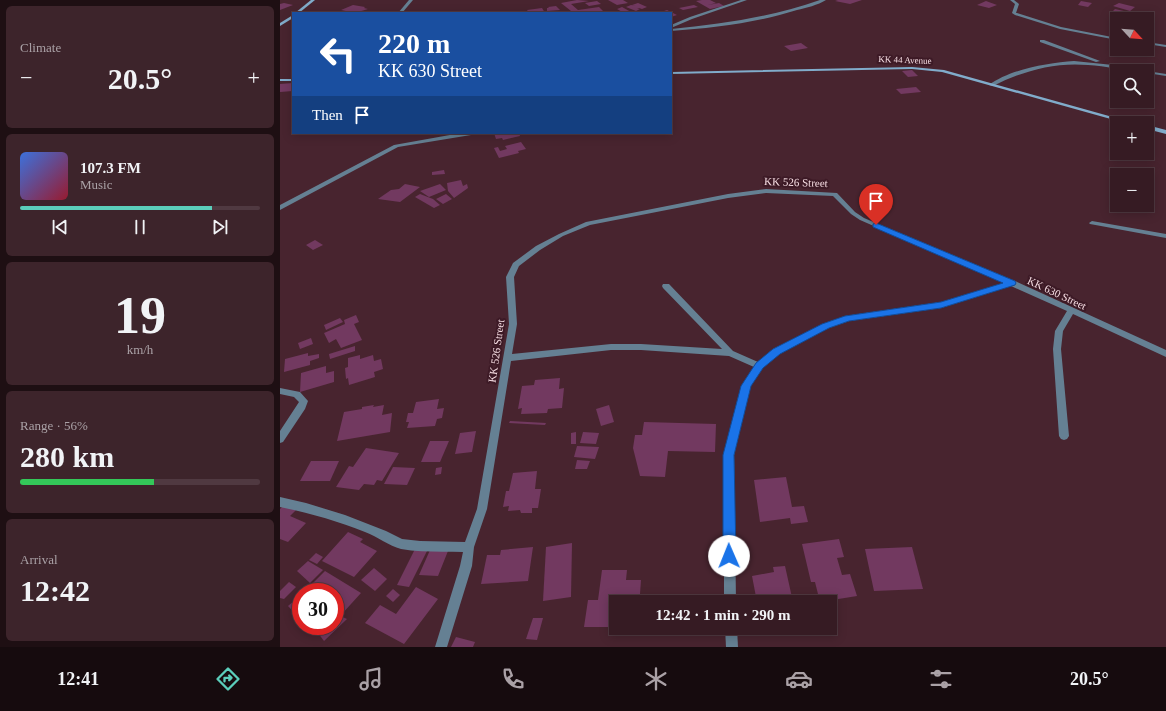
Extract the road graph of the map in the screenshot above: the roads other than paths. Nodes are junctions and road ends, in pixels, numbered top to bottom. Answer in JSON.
{"nodes":[{"id":1,"x":313,"y":0,"type":"edge"},
{"id":2,"x":411,"y":0,"type":"edge"},
{"id":3,"x":746,"y":0,"type":"edge"},
{"id":4,"x":824,"y":0,"type":"edge"},
{"id":5,"x":1012,"y":0,"type":"edge"},
{"id":6,"x":298,"y":12,"type":"edge"},
{"id":7,"x":401,"y":12,"type":"edge"},
{"id":8,"x":292,"y":17,"type":"edge"},
{"id":9,"x":280,"y":25,"type":"edge"},
{"id":10,"x":672,"y":27,"type":"edge"},
{"id":11,"x":672,"y":28,"type":"edge"},
{"id":12,"x":1110,"y":38,"type":"edge"},
{"id":13,"x":1042,"y":41,"type":"dead end"},
{"id":14,"x":1154,"y":44,"type":"edge"},
{"id":15,"x":1166,"y":46,"type":"edge"},
{"id":16,"x":1106,"y":65,"type":"junction"},
{"id":17,"x":1110,"y":66,"type":"edge"},
{"id":18,"x":672,"y":73,"type":"edge"},
{"id":19,"x":1154,"y":73,"type":"edge"},
{"id":20,"x":1166,"y":75,"type":"edge"},
{"id":21,"x":280,"y":80,"type":"edge"},
{"id":22,"x":292,"y":80,"type":"edge"},
{"id":23,"x":991,"y":85,"type":"junction"},
{"id":24,"x":1110,"y":117,"type":"edge"},
{"id":25,"x":1154,"y":129,"type":"edge"},
{"id":26,"x":1166,"y":132,"type":"edge"},
{"id":27,"x":465,"y":134,"type":"edge"},
{"id":28,"x":835,"y":194,"type":"joint"},
{"id":29,"x":280,"y":208,"type":"edge"},
{"id":30,"x":1092,"y":223,"type":"dead end"},
{"id":31,"x":1166,"y":236,"type":"edge"},
{"id":32,"x":1012,"y":283,"type":"junction"},
{"id":33,"x":666,"y":286,"type":"dead end"},
{"id":34,"x":1071,"y":311,"type":"junction"},
{"id":35,"x":730,"y":353,"type":"junction"},
{"id":36,"x":1166,"y":354,"type":"edge"},
{"id":37,"x":508,"y":358,"type":"junction"},
{"id":38,"x":760,"y":366,"type":"junction"},
{"id":39,"x":280,"y":391,"type":"edge"},
{"id":40,"x":1064,"y":436,"type":"dead end"},
{"id":41,"x":280,"y":439,"type":"edge"},
{"id":42,"x":280,"y":502,"type":"edge"},
{"id":43,"x":469,"y":547,"type":"junction"},
{"id":44,"x":730,"y":595,"type":"edge"},
{"id":45,"x":731,"y":635,"type":"edge"},
{"id":46,"x":441,"y":647,"type":"edge"},
{"id":47,"x":732,"y":647,"type":"edge"}],
"edges":[{"from":1,"to":6,"type":"main road"},
{"from":2,"to":7,"type":"street"},
{"from":3,"to":10,"type":"street"},
{"from":4,"to":11,"type":"street"},
{"from":5,"to":12,"type":"street"},
{"from":8,"to":9,"type":"main road"},
{"from":13,"to":16,"type":"street"},
{"from":14,"to":15,"type":"street"},
{"from":16,"to":17,"type":"street"},
{"from":16,"to":23,"type":"street"},
{"from":18,"to":23,"type":"main road","name":"KK 44 Avenue"},
{"from":19,"to":20,"type":"street"},
{"from":21,"to":22,"type":"main road"},
{"from":23,"to":24,"type":"main road","name":"KK 44 Avenue"},
{"from":25,"to":26,"type":"main road"},
{"from":27,"to":29,"type":"street"},
{"from":28,"to":32,"type":"street","name":"KK 630 Street"},
{"from":28,"to":37,"type":"street","name":"KK 526 Street"},
{"from":30,"to":31,"type":"street"},
{"from":32,"to":34,"type":"street","name":"KK 630 Street"},
{"from":32,"to":38,"type":"street"},
{"from":33,"to":35,"type":"street"},
{"from":34,"to":36,"type":"street","name":"KK 630 Street"},
{"from":34,"to":40,"type":"street"},
{"from":35,"to":37,"type":"street"},
{"from":35,"to":38,"type":"street"},
{"from":37,"to":43,"type":"street","name":"KK 526 Street"},
{"from":38,"to":44,"type":"street"},
{"from":39,"to":41,"type":"street"},
{"from":42,"to":43,"type":"street"},
{"from":43,"to":46,"type":"street","name":"KK 526 Street"},
{"from":45,"to":47,"type":"street"}]}
